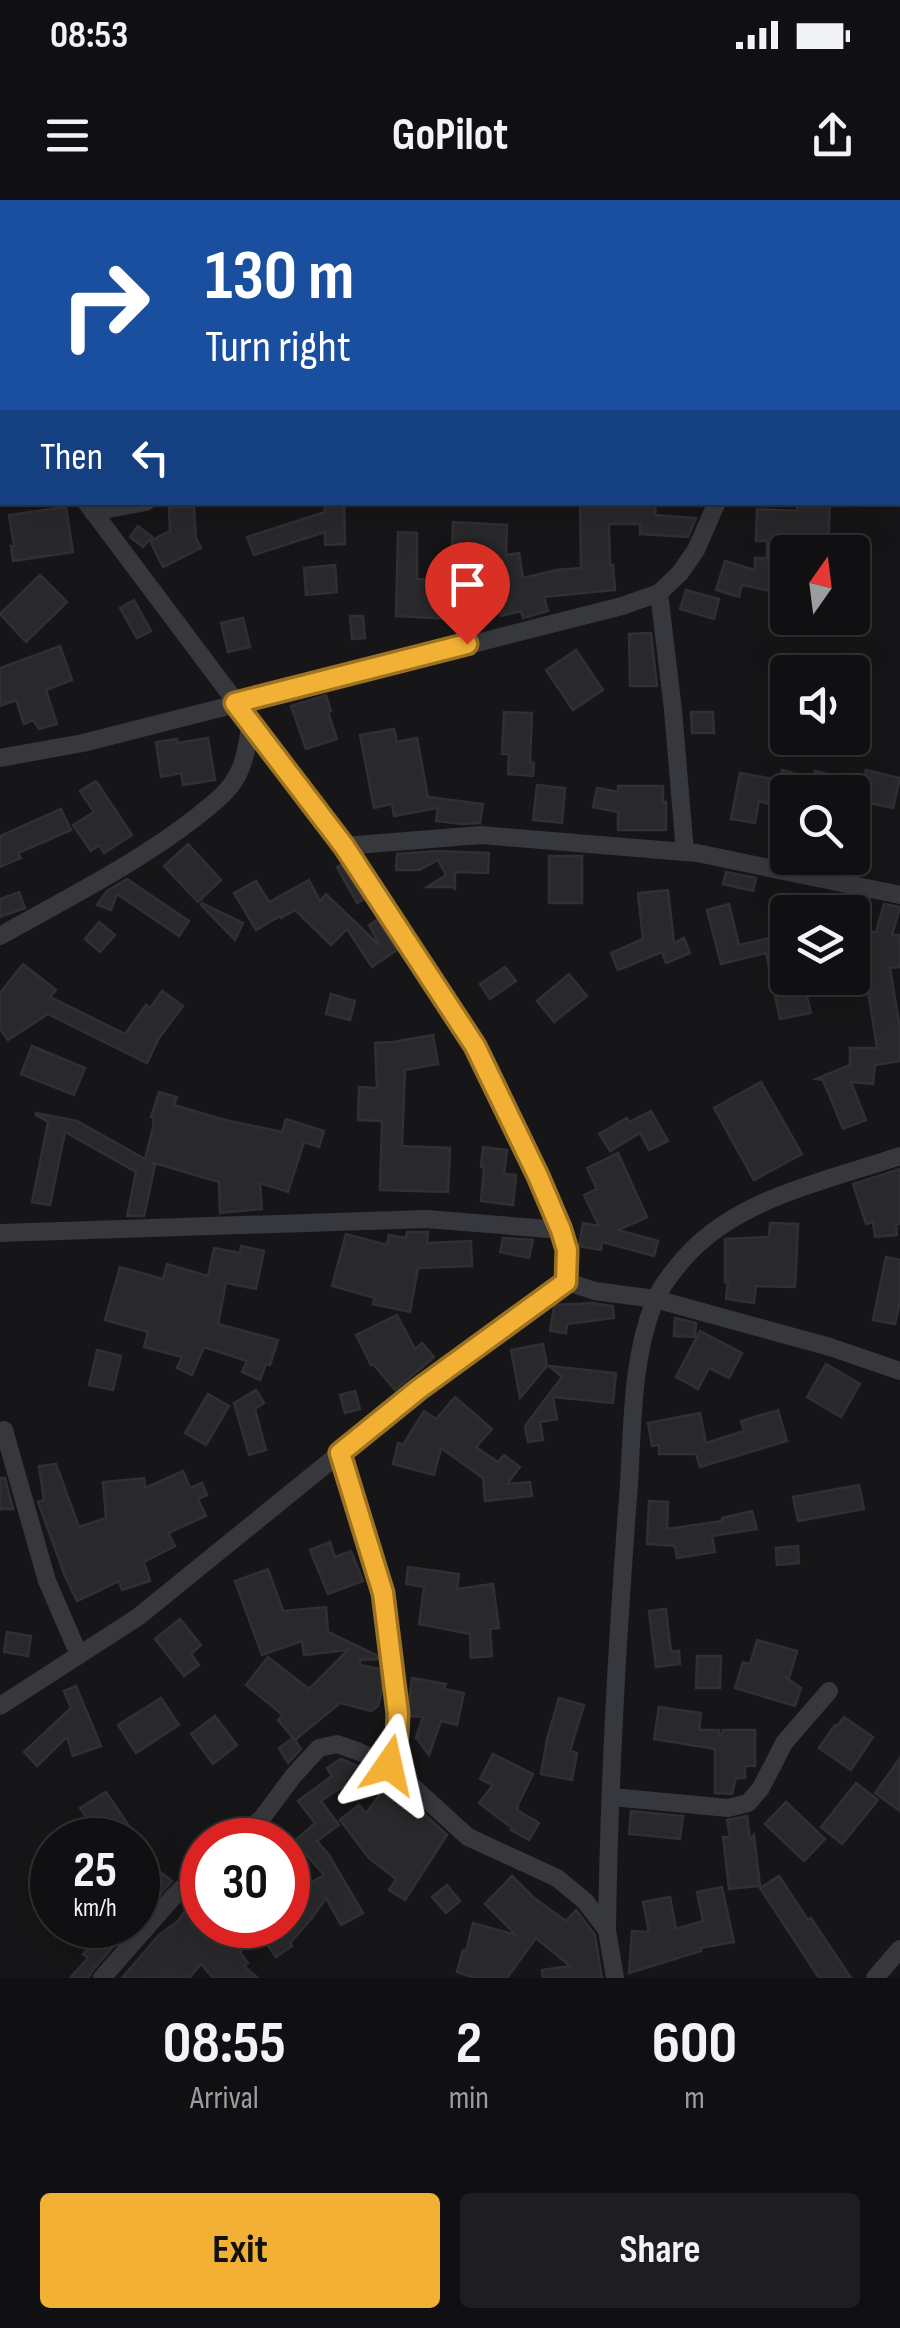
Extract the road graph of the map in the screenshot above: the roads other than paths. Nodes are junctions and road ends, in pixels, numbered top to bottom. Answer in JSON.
{"nodes":[{"id":1,"x":716,"y":505,"type":"edge"},
{"id":2,"x":89,"y":507,"type":"edge"},
{"id":3,"x":659,"y":593,"type":"junction"},
{"id":4,"x":235,"y":703,"type":"junction"},
{"id":5,"x":251,"y":724,"type":"junction"},
{"id":6,"x":0,"y":758,"type":"edge"},
{"id":7,"x":344,"y":846,"type":"junction"},
{"id":8,"x":685,"y":852,"type":"junction"},
{"id":9,"x":900,"y":895,"type":"edge"},
{"id":10,"x":0,"y":936,"type":"edge"},
{"id":11,"x":900,"y":1156,"type":"edge"},
{"id":12,"x":561,"y":1230,"type":"junction"},
{"id":13,"x":0,"y":1233,"type":"edge"},
{"id":14,"x":566,"y":1282,"type":"junction"},
{"id":15,"x":655,"y":1299,"type":"junction"},
{"id":16,"x":900,"y":1370,"type":"edge"},
{"id":17,"x":4,"y":1430,"type":"dead end"},
{"id":18,"x":340,"y":1453,"type":"junction"},
{"id":19,"x":79,"y":1655,"type":"junction"},
{"id":20,"x":829,"y":1691,"type":"dead end"},
{"id":21,"x":0,"y":1706,"type":"edge"},
{"id":22,"x":389,"y":1765,"type":"junction"},
{"id":23,"x":612,"y":1797,"type":"junction"},
{"id":24,"x":262,"y":1818,"type":"edge"},
{"id":25,"x":180,"y":1890,"type":"edge"},
{"id":26,"x":607,"y":1930,"type":"junction"},
{"id":27,"x":900,"y":1950,"type":"edge"},
{"id":28,"x":102,"y":1978,"type":"edge"},
{"id":29,"x":615,"y":1978,"type":"edge"},
{"id":30,"x":875,"y":1978,"type":"edge"}],
"edges":[{"from":1,"to":3,"type":"street"},
{"from":2,"to":4,"type":"street"},
{"from":3,"to":4,"type":"street"},
{"from":3,"to":8,"type":"street"},
{"from":4,"to":5,"type":"street"},
{"from":4,"to":6,"type":"street"},
{"from":5,"to":7,"type":"street"},
{"from":5,"to":10,"type":"street"},
{"from":7,"to":8,"type":"street"},
{"from":7,"to":12,"type":"street"},
{"from":8,"to":9,"type":"street"},
{"from":11,"to":15,"type":"street"},
{"from":12,"to":13,"type":"street"},
{"from":12,"to":14,"type":"street"},
{"from":14,"to":15,"type":"street"},
{"from":14,"to":18,"type":"street"},
{"from":15,"to":16,"type":"street"},
{"from":15,"to":23,"type":"street"},
{"from":17,"to":19,"type":"street"},
{"from":18,"to":19,"type":"street"},
{"from":18,"to":22,"type":"street"},
{"from":19,"to":21,"type":"street"},
{"from":20,"to":23,"type":"street"},
{"from":22,"to":24,"type":"street"},
{"from":22,"to":26,"type":"street"},
{"from":23,"to":26,"type":"street"},
{"from":25,"to":28,"type":"street"},
{"from":26,"to":29,"type":"street"},
{"from":27,"to":30,"type":"street"}]}
